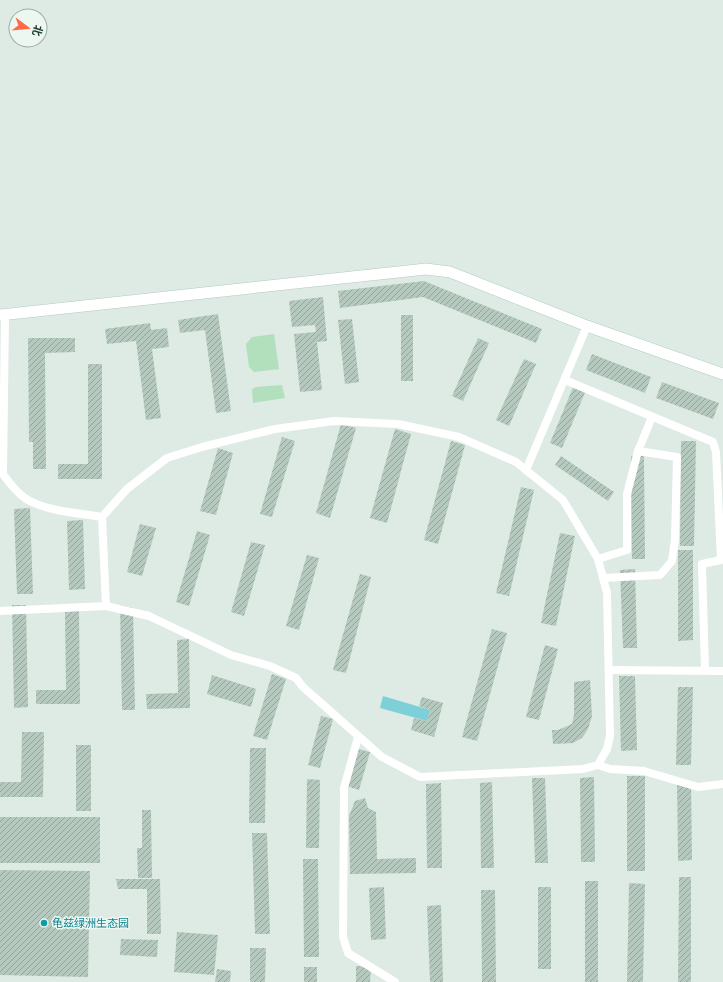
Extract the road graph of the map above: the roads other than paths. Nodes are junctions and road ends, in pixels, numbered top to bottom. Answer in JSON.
{"nodes":[{"id":1,"x":2,"y":315,"type":"edge"},
{"id":2,"x":587,"y":326,"type":"junction"},
{"id":3,"x":723,"y":374,"type":"edge"},
{"id":4,"x":565,"y":380,"type":"junction"},
{"id":5,"x":652,"y":417,"type":"junction"},
{"id":6,"x":638,"y":451,"type":"junction"},
{"id":7,"x":526,"y":470,"type":"junction"},
{"id":8,"x":1,"y":474,"type":"edge"},
{"id":9,"x":102,"y":517,"type":"junction"},
{"id":10,"x":598,"y":559,"type":"junction"},
{"id":11,"x":603,"y":578,"type":"junction"},
{"id":12,"x":106,"y":606,"type":"junction"},
{"id":13,"x":0,"y":611,"type":"edge"},
{"id":14,"x":609,"y":670,"type":"junction"},
{"id":15,"x":705,"y":671,"type":"junction"},
{"id":16,"x":723,"y":671,"type":"edge"},
{"id":17,"x":358,"y":737,"type":"junction"},
{"id":18,"x":598,"y":765,"type":"junction"},
{"id":19,"x":723,"y":784,"type":"edge"},
{"id":20,"x":395,"y":982,"type":"edge"}],
"edges":[{"from":1,"to":2,"type":"street"},
{"from":1,"to":8,"type":"street"},
{"from":2,"to":3,"type":"street"},
{"from":2,"to":4,"type":"street"},
{"from":4,"to":5,"type":"street"},
{"from":4,"to":7,"type":"street"},
{"from":5,"to":6,"type":"street"},
{"from":5,"to":15,"type":"street"},
{"from":6,"to":10,"type":"street"},
{"from":6,"to":11,"type":"street"},
{"from":7,"to":9,"type":"street"},
{"from":7,"to":10,"type":"street"},
{"from":8,"to":9,"type":"street"},
{"from":9,"to":12,"type":"street"},
{"from":10,"to":11,"type":"street"},
{"from":11,"to":14,"type":"street"},
{"from":12,"to":13,"type":"street"},
{"from":12,"to":17,"type":"street"},
{"from":14,"to":15,"type":"street"},
{"from":14,"to":18,"type":"street"},
{"from":15,"to":16,"type":"street"},
{"from":17,"to":18,"type":"street"},
{"from":17,"to":20,"type":"street"},
{"from":18,"to":19,"type":"street"}]}
